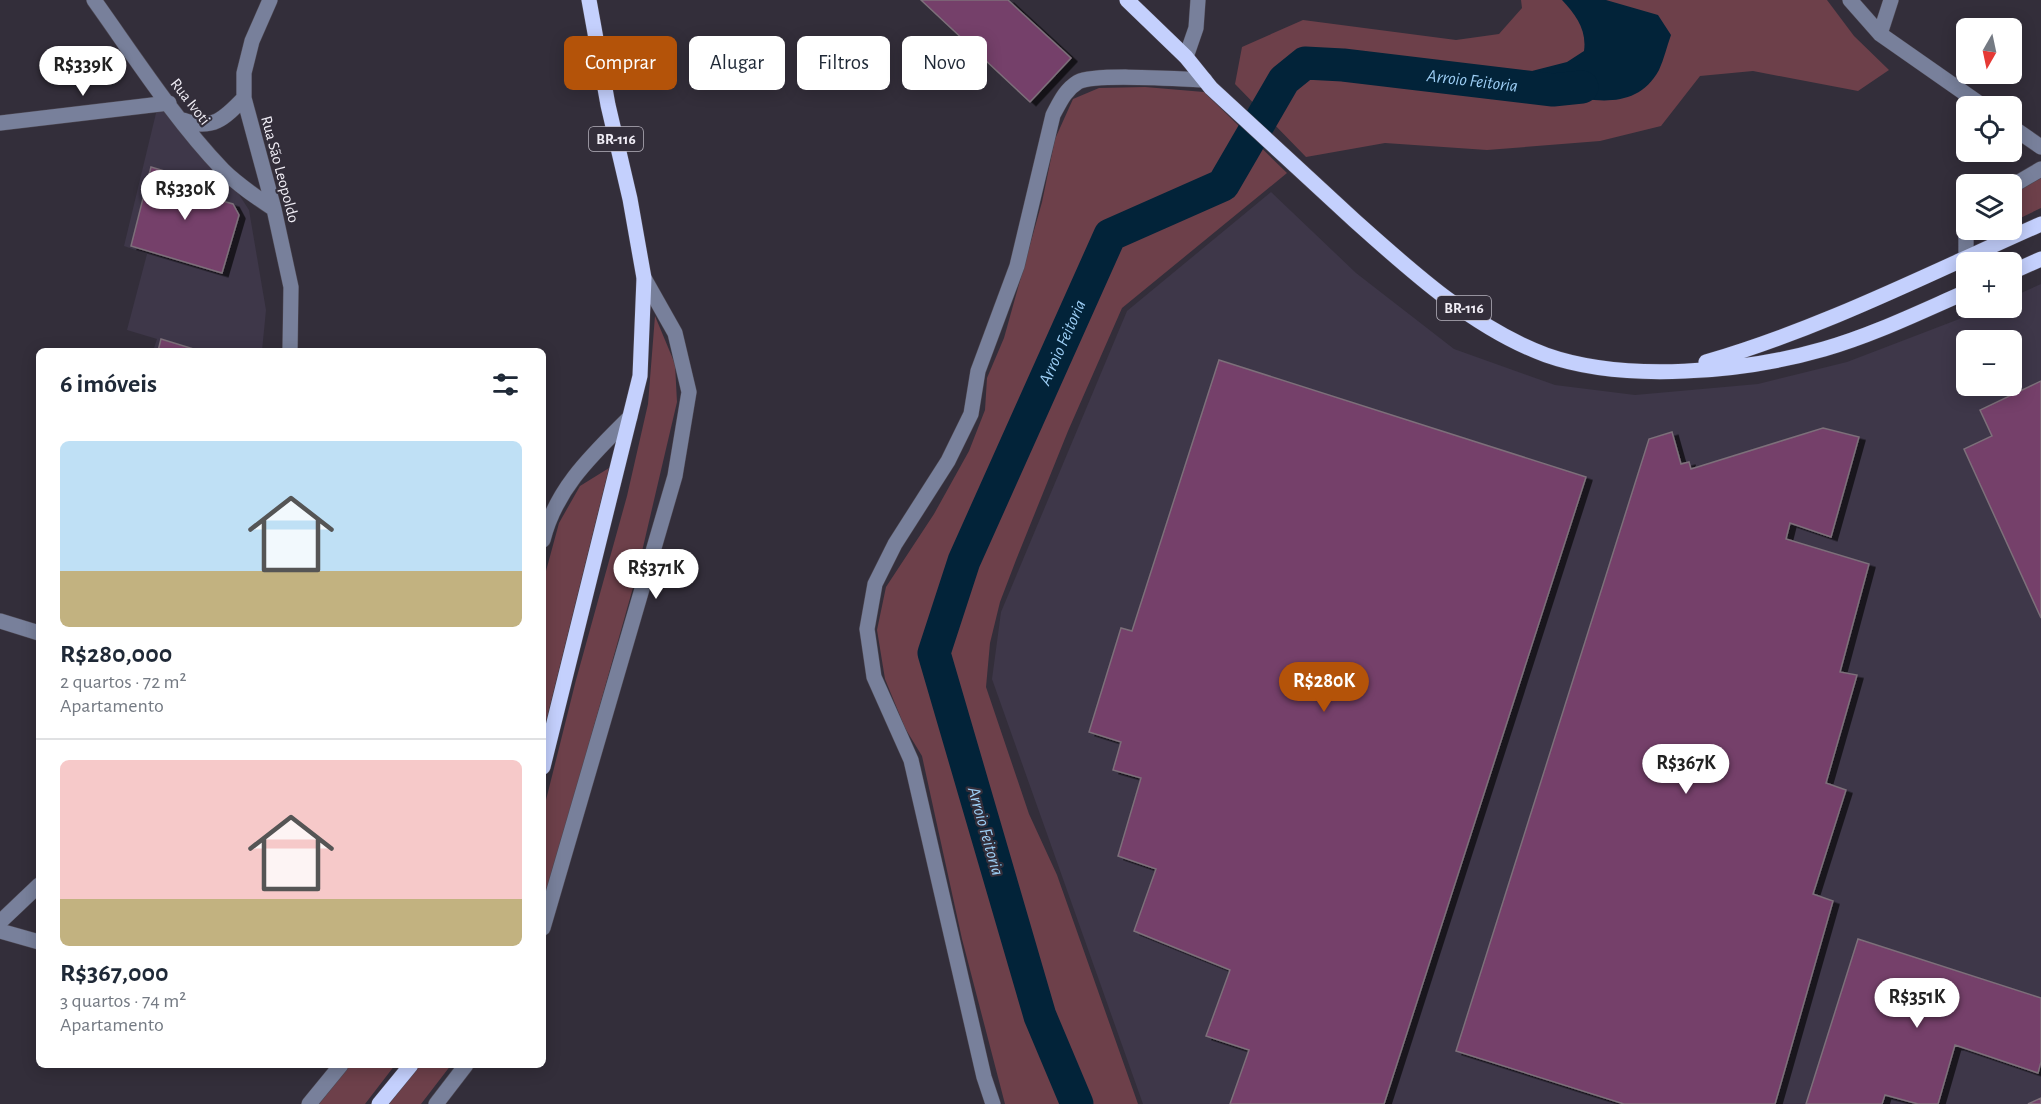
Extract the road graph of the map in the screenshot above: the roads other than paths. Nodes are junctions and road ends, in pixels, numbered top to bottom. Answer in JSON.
{"nodes":[{"id":1,"x":94,"y":0,"type":"edge"},
{"id":2,"x":270,"y":0,"type":"edge"},
{"id":3,"x":589,"y":0,"type":"edge"},
{"id":4,"x":1127,"y":0,"type":"edge"},
{"id":5,"x":1850,"y":0,"type":"edge"},
{"id":6,"x":1891,"y":0,"type":"edge"},
{"id":7,"x":1200,"y":1,"type":"edge"},
{"id":8,"x":1880,"y":34,"type":"junction"},
{"id":9,"x":1185,"y":57,"type":"junction"},
{"id":10,"x":1208,"y":84,"type":"junction"},
{"id":11,"x":1969,"y":96,"type":"edge"},
{"id":12,"x":244,"y":98,"type":"junction"},
{"id":13,"x":169,"y":103,"type":"junction"},
{"id":14,"x":182,"y":119,"type":"junction"},
{"id":15,"x":0,"y":123,"type":"edge"},
{"id":16,"x":2022,"y":133,"type":"edge"},
{"id":17,"x":2041,"y":145,"type":"edge"},
{"id":18,"x":2041,"y":169,"type":"edge"},
{"id":19,"x":2022,"y":180,"type":"edge"},
{"id":20,"x":274,"y":209,"type":"junction"},
{"id":21,"x":2041,"y":224,"type":"edge"},
{"id":22,"x":1977,"y":252,"type":"edge"},
{"id":23,"x":2041,"y":259,"type":"edge"},
{"id":24,"x":1956,"y":262,"type":"edge"},
{"id":25,"x":2022,"y":268,"type":"edge"},
{"id":26,"x":644,"y":278,"type":"junction"},
{"id":27,"x":1956,"y":296,"type":"edge"},
{"id":28,"x":290,"y":348,"type":"edge"},
{"id":29,"x":1671,"y":372,"type":"junction"},
{"id":30,"x":630,"y":417,"type":"junction"},
{"id":31,"x":546,"y":528,"type":"edge"},
{"id":32,"x":0,"y":621,"type":"edge"},
{"id":33,"x":36,"y":632,"type":"edge"},
{"id":34,"x":546,"y":755,"type":"edge"},
{"id":35,"x":36,"y":888,"type":"edge"},
{"id":36,"x":546,"y":918,"type":"edge"},
{"id":37,"x":0,"y":922,"type":"edge"},
{"id":38,"x":0,"y":931,"type":"edge"},
{"id":39,"x":36,"y":941,"type":"edge"},
{"id":40,"x":339,"y":1068,"type":"edge"},
{"id":41,"x":409,"y":1068,"type":"edge"},
{"id":42,"x":464,"y":1068,"type":"edge"},
{"id":43,"x":309,"y":1104,"type":"edge"},
{"id":44,"x":379,"y":1104,"type":"edge"},
{"id":45,"x":436,"y":1104,"type":"edge"},
{"id":46,"x":993,"y":1104,"type":"edge"}],
"edges":[{"from":1,"to":13,"type":"street","name":"Rua Ivoti"},
{"from":2,"to":12,"type":"street","name":"Rua São Leopoldo"},
{"from":3,"to":26,"type":"main road","number":"BR-116"},
{"from":4,"to":9,"type":"main road","number":"BR-116"},
{"from":5,"to":8,"type":"street"},
{"from":6,"to":8,"type":"street"},
{"from":7,"to":9,"type":"street"},
{"from":8,"to":11,"type":"street"},
{"from":9,"to":10,"type":"main road","number":"BR-116"},
{"from":10,"to":29,"type":"main road","number":"BR-116"},
{"from":10,"to":46,"type":"street"},
{"from":12,"to":14,"type":"street"},
{"from":12,"to":20,"type":"street","name":"Rua São Leopoldo"},
{"from":13,"to":14,"type":"street","name":"Rua Ivoti"},
{"from":13,"to":15,"type":"street"},
{"from":14,"to":20,"type":"street","name":"Rua Ivoti"},
{"from":16,"to":17,"type":"street"},
{"from":18,"to":19,"type":"street"},
{"from":20,"to":28,"type":"street","name":"Rua São Leopoldo"},
{"from":21,"to":22,"type":"main road","number":"BR-116"},
{"from":23,"to":25,"type":"main road"},
{"from":24,"to":29,"type":"main road","number":"BR-116"},
{"from":26,"to":30,"type":"main road","number":"BR-116"},
{"from":26,"to":36,"type":"street"},
{"from":27,"to":29,"type":"main road","number":"BR-116"},
{"from":30,"to":31,"type":"street"},
{"from":30,"to":34,"type":"main road","number":"BR-116"},
{"from":32,"to":33,"type":"street"},
{"from":35,"to":37,"type":"street"},
{"from":38,"to":39,"type":"street"},
{"from":40,"to":43,"type":"street"},
{"from":41,"to":44,"type":"main road"},
{"from":42,"to":45,"type":"street"}]}
